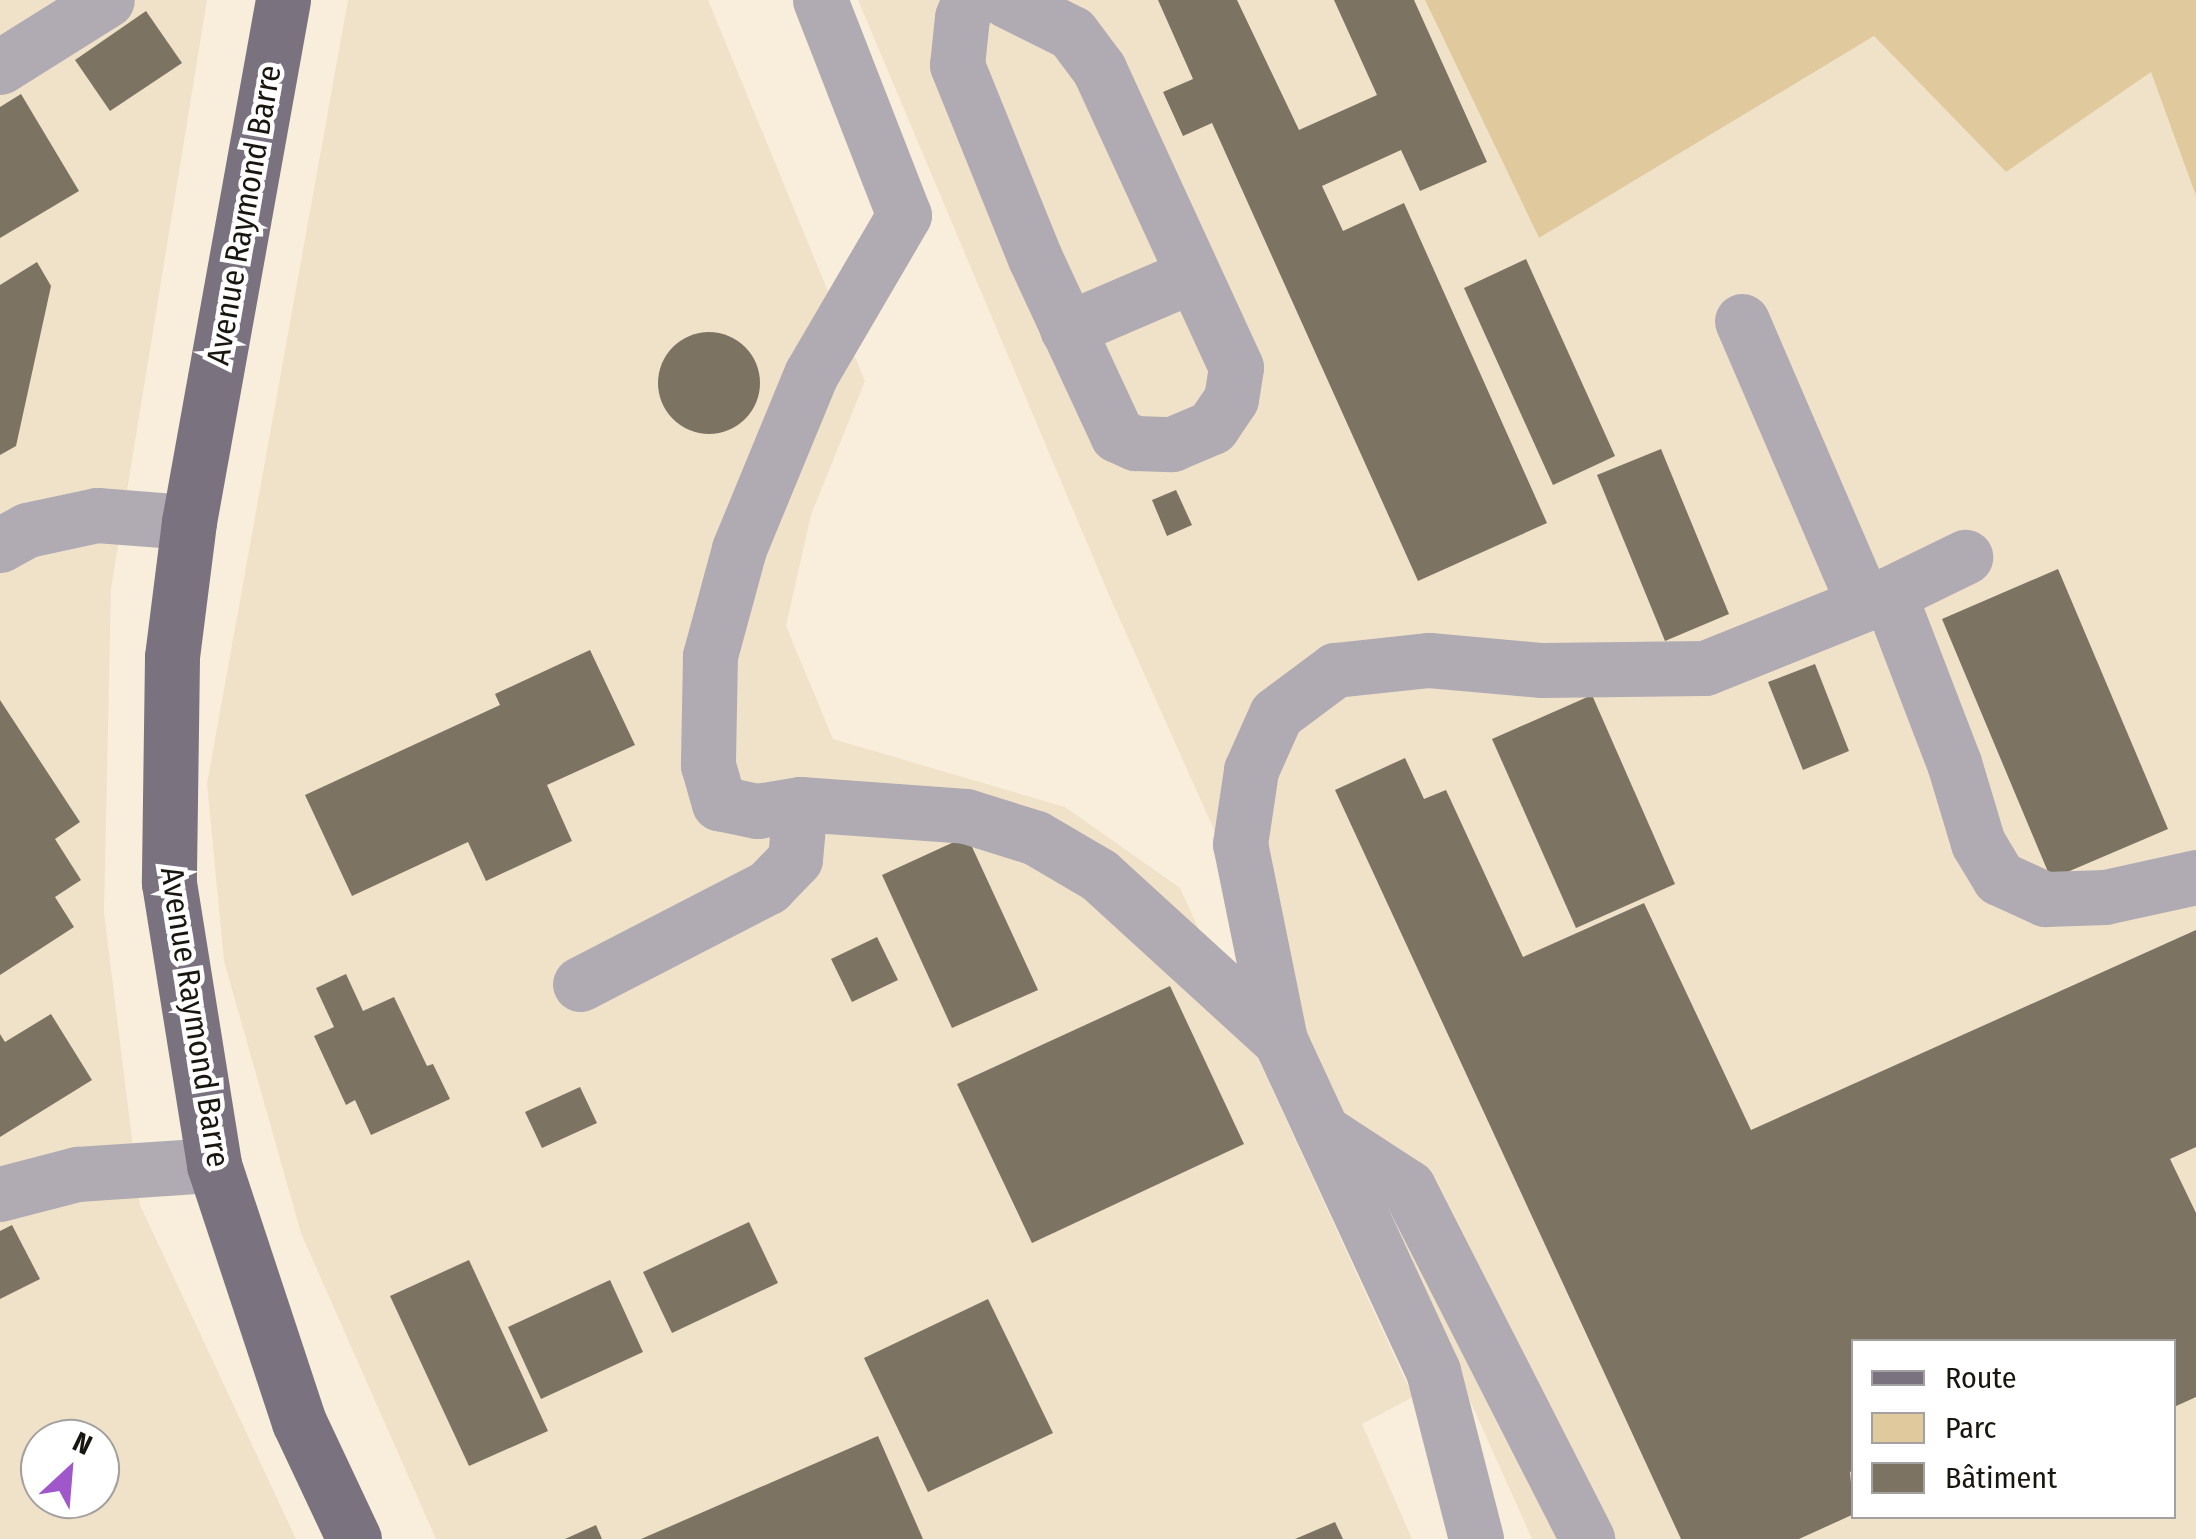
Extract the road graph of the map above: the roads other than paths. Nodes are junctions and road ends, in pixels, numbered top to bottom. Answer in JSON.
{"nodes":[{"id":1,"x":107,"y":0,"type":"edge"},
{"id":2,"x":283,"y":0,"type":"edge"},
{"id":3,"x":820,"y":0,"type":"edge"},
{"id":4,"x":970,"y":0,"type":"edge"},
{"id":5,"x":1006,"y":0,"type":"edge"},
{"id":6,"x":0,"y":67,"type":"edge"},
{"id":7,"x":1193,"y":275,"type":"junction"},
{"id":8,"x":1742,"y":321,"type":"dead end"},
{"id":9,"x":1067,"y":330,"type":"junction"},
{"id":10,"x":189,"y":522,"type":"junction"},
{"id":11,"x":0,"y":546,"type":"edge"},
{"id":12,"x":1965,"y":557,"type":"dead end"},
{"id":13,"x":1876,"y":599,"type":"junction"},
{"id":14,"x":800,"y":804,"type":"junction"},
{"id":15,"x":2196,"y":877,"type":"edge"},
{"id":16,"x":580,"y":984,"type":"dead end"},
{"id":17,"x":1280,"y":1040,"type":"junction"},
{"id":18,"x":1322,"y":1131,"type":"junction"},
{"id":19,"x":214,"y":1165,"type":"junction"},
{"id":20,"x":0,"y":1194,"type":"edge"},
{"id":21,"x":354,"y":1539,"type":"edge"},
{"id":22,"x":1476,"y":1539,"type":"edge"},
{"id":23,"x":1588,"y":1539,"type":"edge"}],
"edges":[{"from":1,"to":6,"type":"lane"},
{"from":2,"to":10,"type":"main road","name":"Avenue Raymond Barre"},
{"from":3,"to":14,"type":"lane"},
{"from":4,"to":9,"type":"lane"},
{"from":5,"to":7,"type":"lane"},
{"from":7,"to":9,"type":"lane"},
{"from":7,"to":9,"type":"lane"},
{"from":8,"to":13,"type":"lane"},
{"from":10,"to":11,"type":"lane"},
{"from":10,"to":19,"type":"main road","name":"Avenue Raymond Barre"},
{"from":12,"to":13,"type":"lane"},
{"from":13,"to":15,"type":"lane"},
{"from":13,"to":17,"type":"lane"},
{"from":14,"to":16,"type":"lane"},
{"from":14,"to":17,"type":"lane"},
{"from":17,"to":18,"type":"lane"},
{"from":18,"to":22,"type":"lane"},
{"from":18,"to":23,"type":"lane"},
{"from":19,"to":20,"type":"lane"},
{"from":19,"to":21,"type":"main road","name":"Avenue Raymond Barre"}]}
